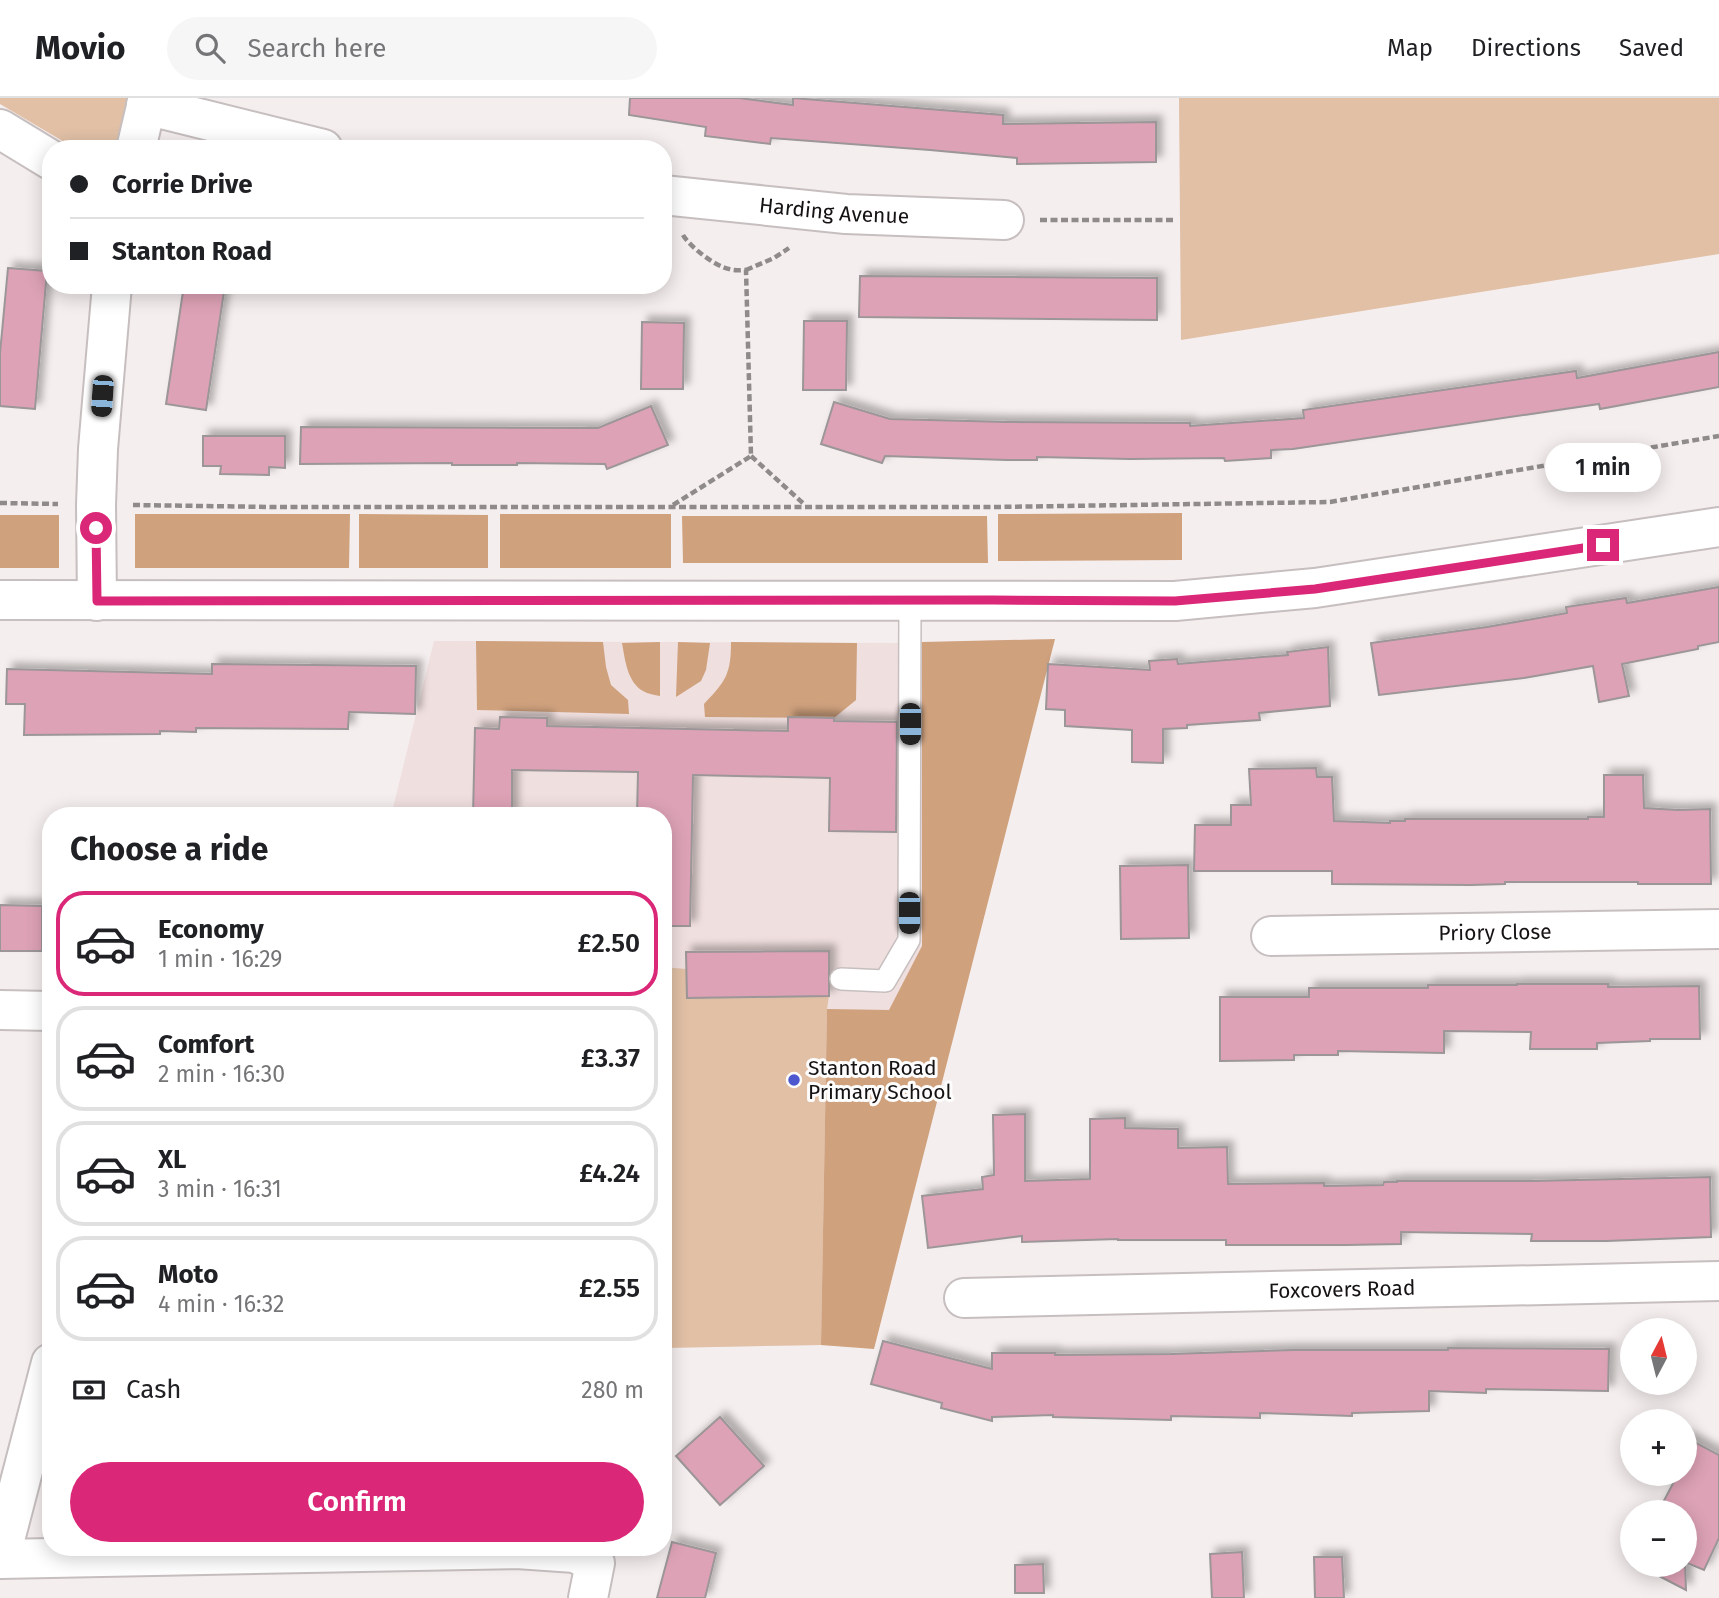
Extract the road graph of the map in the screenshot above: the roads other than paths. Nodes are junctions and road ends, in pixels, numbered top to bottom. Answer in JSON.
{"nodes":[{"id":1,"x":147,"y":102,"type":"edge"},
{"id":2,"x":0,"y":129,"type":"edge"},
{"id":3,"x":138,"y":140,"type":"edge"},
{"id":4,"x":289,"y":140,"type":"edge"},
{"id":5,"x":42,"y":155,"type":"edge"},
{"id":6,"x":672,"y":195,"type":"edge"},
{"id":7,"x":1004,"y":220,"type":"road end"},
{"id":8,"x":111,"y":294,"type":"edge"},
{"id":9,"x":1719,"y":527,"type":"edge"},
{"id":10,"x":0,"y":600,"type":"edge"},
{"id":11,"x":910,"y":600,"type":"junction"},
{"id":12,"x":97,"y":601,"type":"junction"},
{"id":13,"x":1719,"y":929,"type":"edge"},
{"id":14,"x":1271,"y":936,"type":"dead end"},
{"id":15,"x":841,"y":979,"type":"dead end"},
{"id":16,"x":0,"y":1010,"type":"edge"},
{"id":17,"x":42,"y":1011,"type":"edge"},
{"id":18,"x":1719,"y":1282,"type":"edge"},
{"id":19,"x":964,"y":1298,"type":"dead end"},
{"id":20,"x":42,"y":1398,"type":"edge"},
{"id":21,"x":155,"y":1556,"type":"edge"},
{"id":22,"x":581,"y":1556,"type":"edge"},
{"id":23,"x":0,"y":1559,"type":"edge"},
{"id":24,"x":588,"y":1598,"type":"edge"}],
"edges":[{"from":1,"to":3,"type":"street"},
{"from":1,"to":4,"type":"street"},
{"from":2,"to":5,"type":"street"},
{"from":6,"to":7,"type":"street","name":"Harding Avenue"},
{"from":8,"to":12,"type":"street"},
{"from":9,"to":11,"type":"street"},
{"from":10,"to":12,"type":"street"},
{"from":11,"to":12,"type":"street"},
{"from":11,"to":15,"type":"lane"},
{"from":13,"to":14,"type":"street","name":"Priory Close"},
{"from":16,"to":17,"type":"street"},
{"from":18,"to":19,"type":"street","name":"Foxcovers Road"},
{"from":20,"to":23,"type":"street"},
{"from":21,"to":23,"type":"street"},
{"from":22,"to":24,"type":"street"}]}
